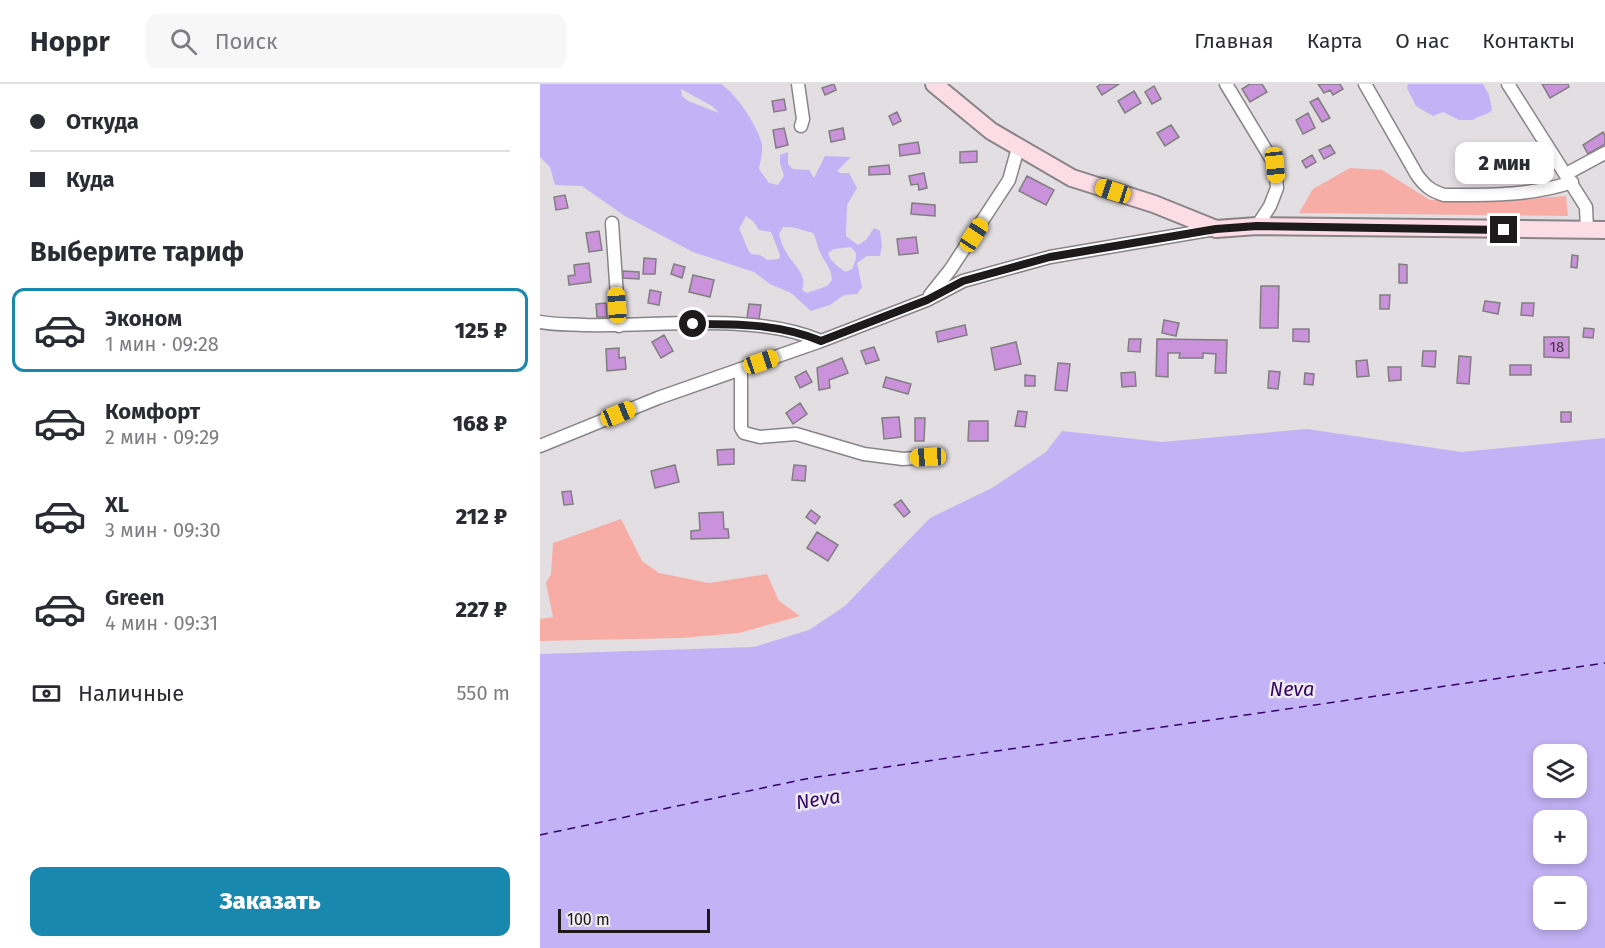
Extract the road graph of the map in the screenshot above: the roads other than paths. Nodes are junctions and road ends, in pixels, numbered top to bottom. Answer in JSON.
{"nodes":[{"id":1,"x":798,"y":84,"type":"edge"},
{"id":2,"x":934,"y":84,"type":"edge"},
{"id":3,"x":1226,"y":84,"type":"edge"},
{"id":4,"x":1365,"y":84,"type":"edge"},
{"id":5,"x":1508,"y":84,"type":"edge"},
{"id":6,"x":801,"y":126,"type":"dead end"},
{"id":7,"x":1018,"y":148,"type":"junction"},
{"id":8,"x":1605,"y":153,"type":"edge"},
{"id":9,"x":1569,"y":178,"type":"junction"},
{"id":10,"x":612,"y":223,"type":"dead end"},
{"id":11,"x":1257,"y":226,"type":"junction"},
{"id":12,"x":1216,"y":229,"type":"junction"},
{"id":13,"x":1587,"y":230,"type":"junction"},
{"id":14,"x":1605,"y":230,"type":"edge"},
{"id":15,"x":927,"y":300,"type":"junction"},
{"id":16,"x":540,"y":322,"type":"edge"},
{"id":17,"x":619,"y":326,"type":"junction"},
{"id":18,"x":821,"y":341,"type":"junction"},
{"id":19,"x":741,"y":370,"type":"junction"},
{"id":20,"x":540,"y":446,"type":"edge"},
{"id":21,"x":928,"y":457,"type":"dead end"}],
"edges":[{"from":1,"to":6,"type":"street"},
{"from":2,"to":7,"type":"street"},
{"from":3,"to":11,"type":"street"},
{"from":4,"to":9,"type":"street"},
{"from":5,"to":9,"type":"street"},
{"from":7,"to":12,"type":"street"},
{"from":7,"to":15,"type":"street"},
{"from":8,"to":9,"type":"street"},
{"from":9,"to":13,"type":"street"},
{"from":10,"to":17,"type":"street"},
{"from":11,"to":12,"type":"street"},
{"from":11,"to":13,"type":"street"},
{"from":12,"to":15,"type":"street"},
{"from":13,"to":14,"type":"street"},
{"from":15,"to":18,"type":"street"},
{"from":16,"to":17,"type":"street"},
{"from":17,"to":18,"type":"street"},
{"from":18,"to":19,"type":"street"},
{"from":19,"to":20,"type":"street"},
{"from":19,"to":21,"type":"street"}]}
